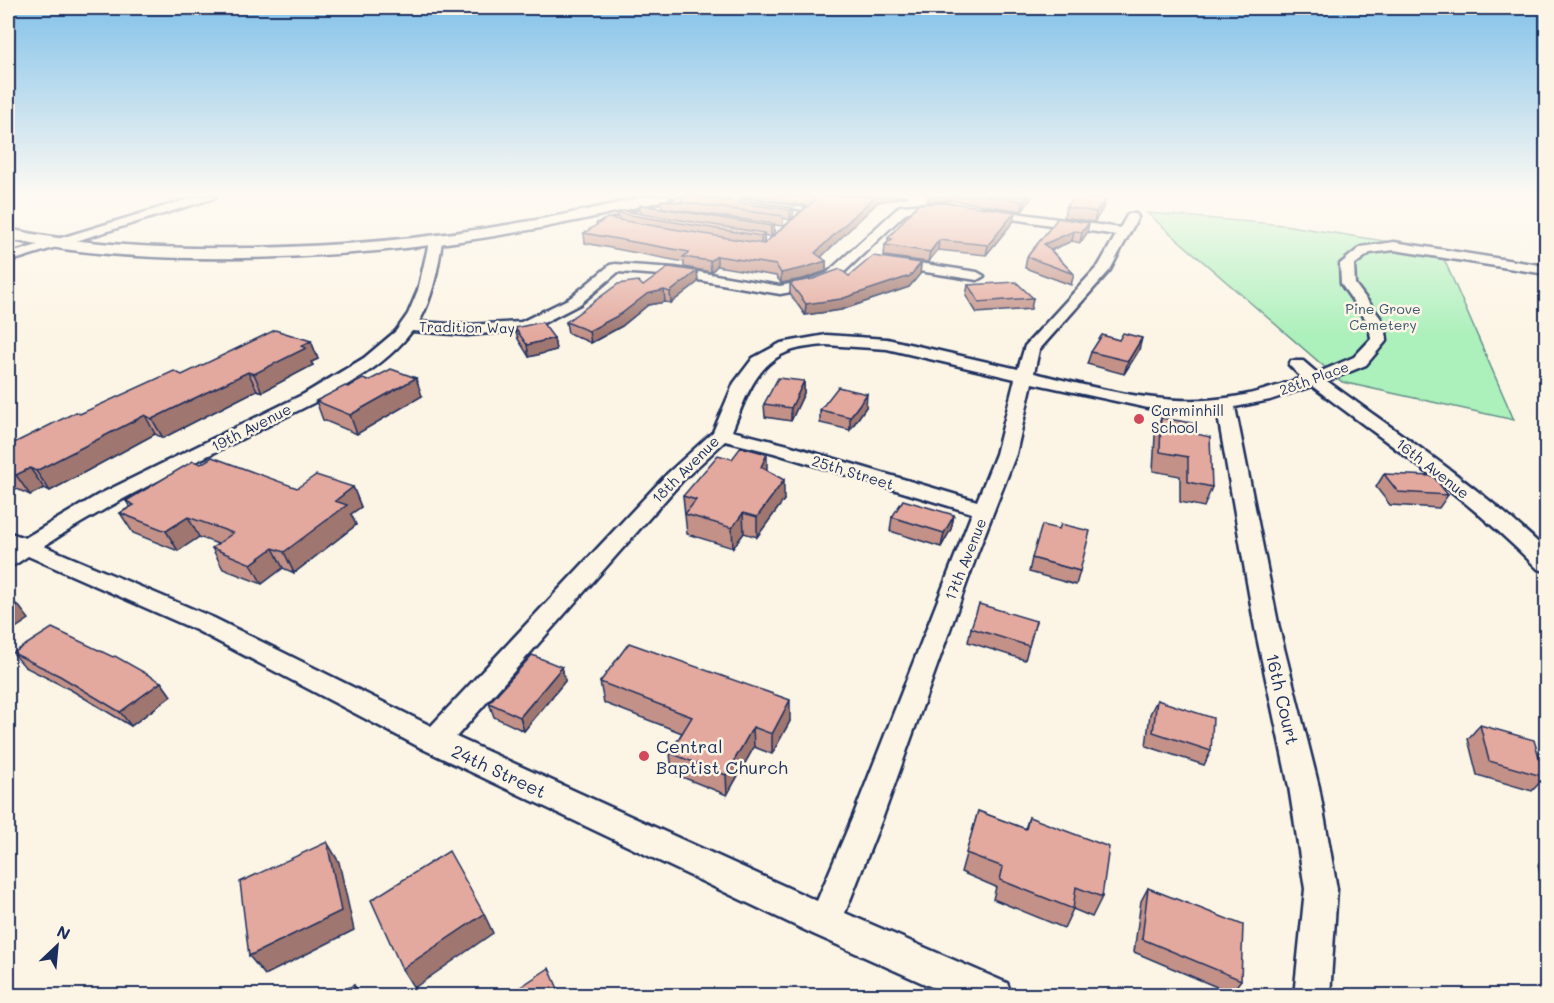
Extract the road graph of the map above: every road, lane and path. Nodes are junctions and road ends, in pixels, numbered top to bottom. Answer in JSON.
{"nodes":[{"id":1,"x":56,"y":243,"type":"joint"},
{"id":2,"x":410,"y":243,"type":"edge"},
{"id":3,"x":435,"y":243,"type":"edge"},
{"id":4,"x":867,"y":243,"type":"edge"},
{"id":5,"x":1118,"y":243,"type":"edge"},
{"id":6,"x":852,"y":257,"type":"junction"},
{"id":7,"x":8,"y":258,"type":"edge"},
{"id":8,"x":1546,"y":264,"type":"edge"},
{"id":9,"x":1516,"y":265,"type":"junction"},
{"id":10,"x":1546,"y":270,"type":"edge"},
{"id":11,"x":977,"y":276,"type":"dead end"},
{"id":12,"x":407,"y":326,"type":"junction"},
{"id":13,"x":1297,"y":364,"type":"dead end"},
{"id":14,"x":1024,"y":375,"type":"junction"},
{"id":15,"x":1314,"y":380,"type":"junction"},
{"id":16,"x":1225,"y":404,"type":"junction"},
{"id":17,"x":721,"y":434,"type":"junction"},
{"id":18,"x":985,"y":510,"type":"junction"},
{"id":19,"x":14,"y":548,"type":"edge"},
{"id":20,"x":1546,"y":563,"type":"edge"},
{"id":21,"x":435,"y":741,"type":"junction"},
{"id":22,"x":825,"y":922,"type":"junction"},
{"id":23,"x":994,"y":996,"type":"edge"},
{"id":24,"x":1312,"y":996,"type":"edge"}],
"edges":[{"from":1,"to":2,"type":"street"},
{"from":1,"to":7,"type":"street"},
{"from":3,"to":12,"type":"street","name":"19th Avenue"},
{"from":4,"to":6,"type":"street","name":"Tradition Way"},
{"from":5,"to":14,"type":"street","name":"17th Avenue"},
{"from":6,"to":11,"type":"street"},
{"from":6,"to":12,"type":"street","name":"Tradition Way"},
{"from":8,"to":9,"type":"street"},
{"from":9,"to":10,"type":"street","name":"28th Place"},
{"from":9,"to":15,"type":"street","name":"28th Place"},
{"from":12,"to":19,"type":"street","name":"19th Avenue"},
{"from":13,"to":15,"type":"street","name":"16th Avenue"},
{"from":14,"to":16,"type":"street","name":"28th Place"},
{"from":14,"to":17,"type":"street","name":"18th Avenue"},
{"from":14,"to":18,"type":"street","name":"17th Avenue"},
{"from":15,"to":16,"type":"street","name":"28th Place"},
{"from":15,"to":20,"type":"street","name":"16th Avenue"},
{"from":16,"to":24,"type":"street","name":"16th Court"},
{"from":17,"to":18,"type":"street","name":"25th Street"},
{"from":17,"to":21,"type":"street","name":"18th Avenue"},
{"from":18,"to":22,"type":"street","name":"17th Avenue"},
{"from":19,"to":21,"type":"street","name":"24th Street"},
{"from":21,"to":22,"type":"street","name":"24th Street"},
{"from":22,"to":23,"type":"street","name":"24th Street"}]}
